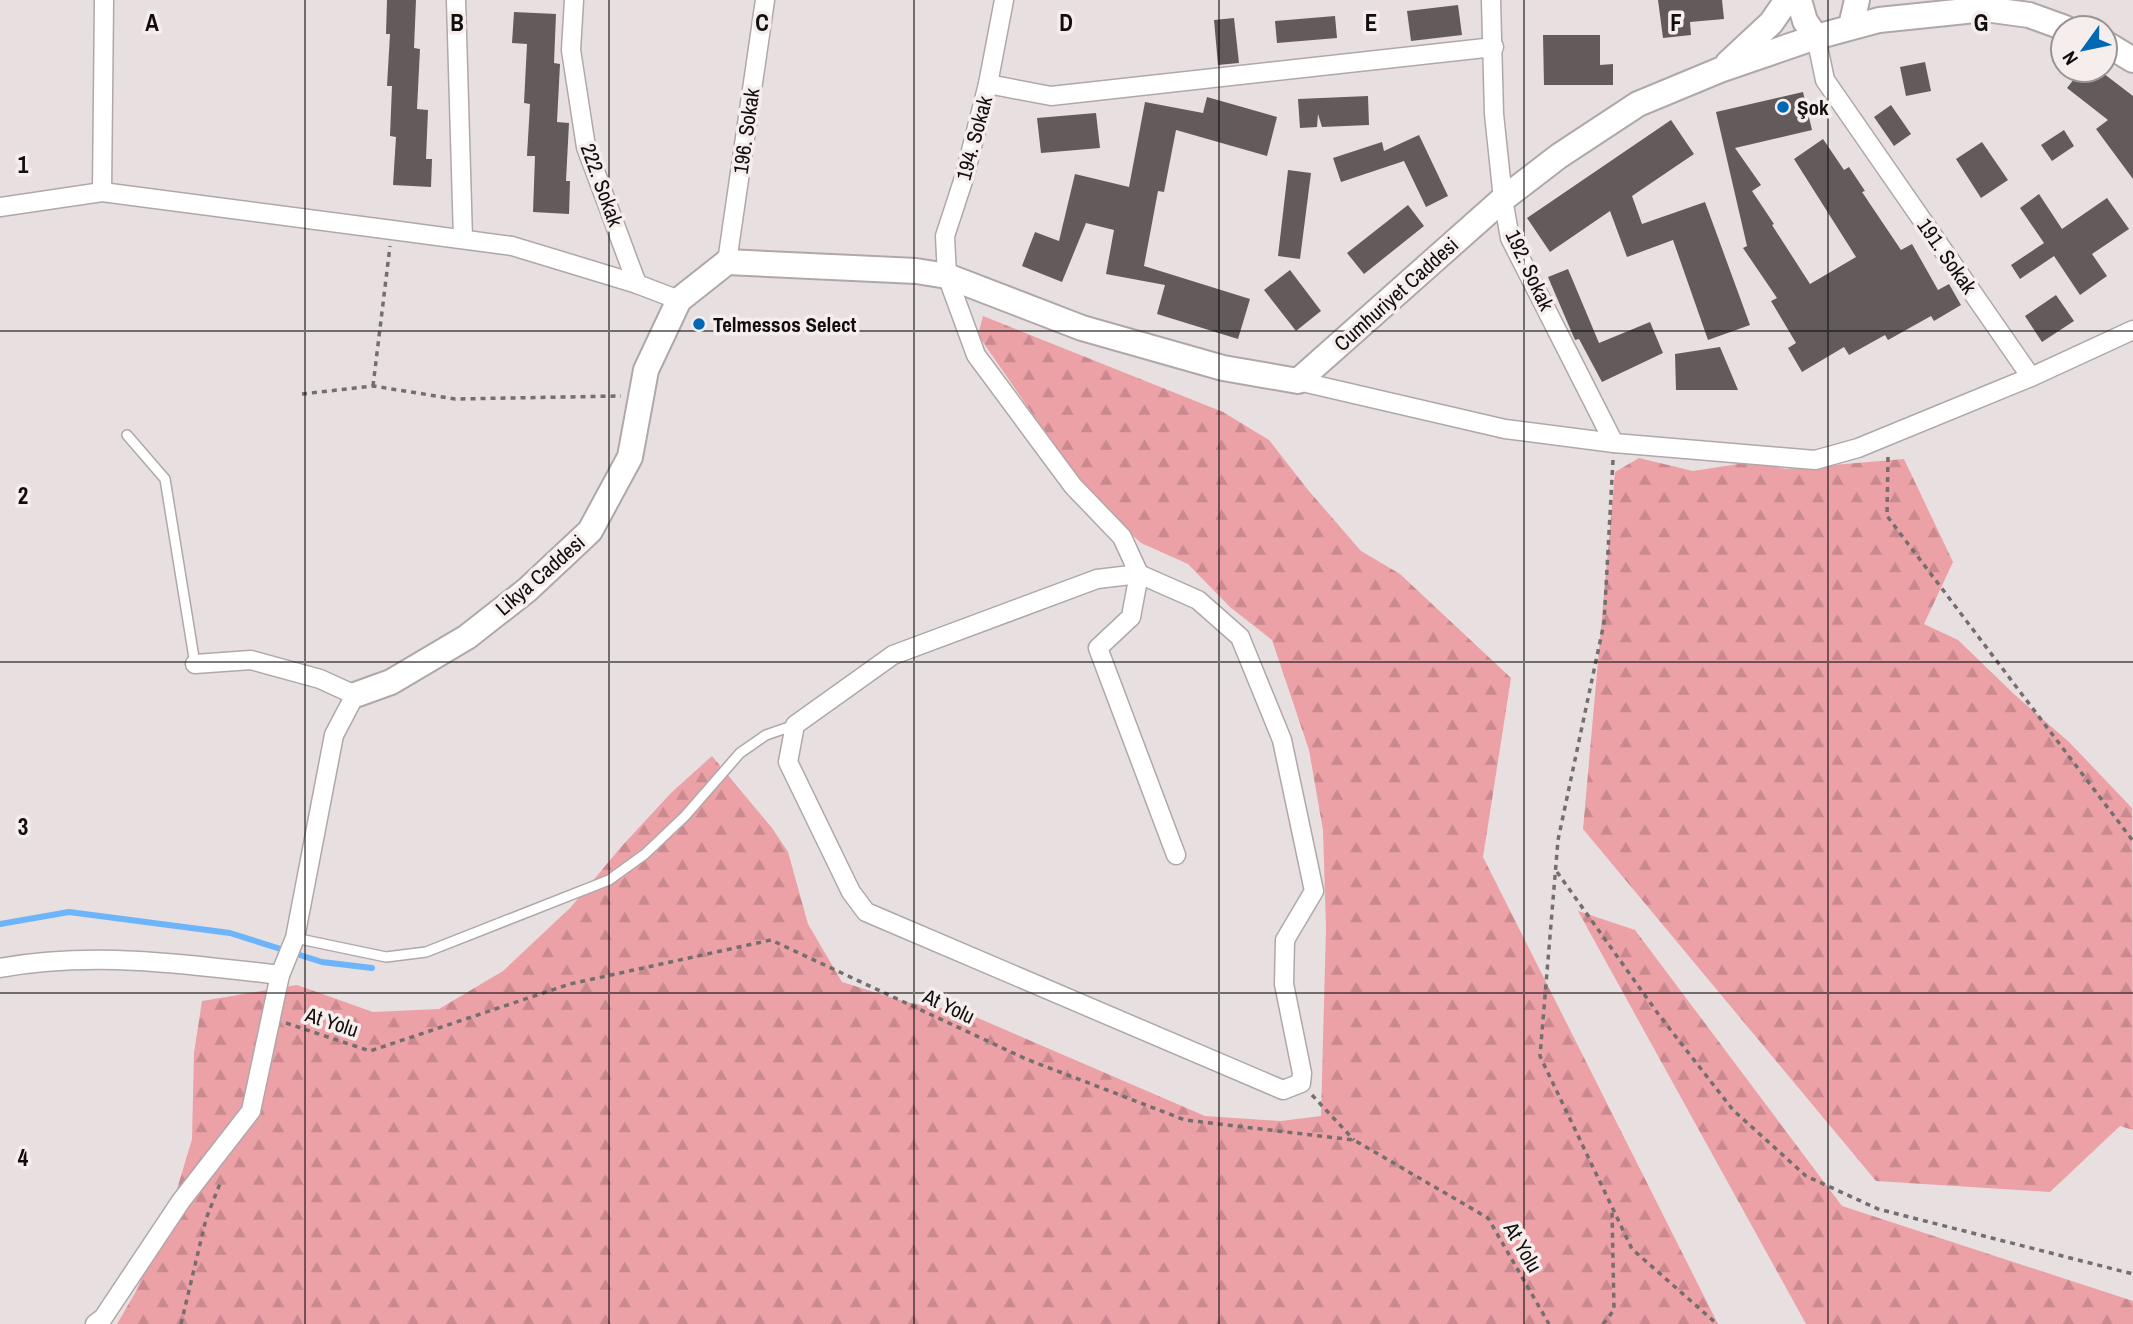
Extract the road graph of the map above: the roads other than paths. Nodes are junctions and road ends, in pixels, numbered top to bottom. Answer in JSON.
{"nodes":[{"id":1,"x":104,"y":0,"type":"edge"},
{"id":2,"x":456,"y":0,"type":"edge"},
{"id":3,"x":574,"y":0,"type":"edge"},
{"id":4,"x":765,"y":0,"type":"edge"},
{"id":5,"x":1004,"y":0,"type":"edge"},
{"id":6,"x":1491,"y":0,"type":"edge"},
{"id":7,"x":1787,"y":0,"type":"edge"},
{"id":8,"x":1799,"y":0,"type":"edge"},
{"id":9,"x":1857,"y":0,"type":"edge"},
{"id":10,"x":1976,"y":4,"type":"edge"},
{"id":11,"x":2034,"y":7,"type":"edge"},
{"id":12,"x":2049,"y":17,"type":"edge"},
{"id":13,"x":1851,"y":26,"type":"junction"},
{"id":14,"x":1815,"y":37,"type":"junction"},
{"id":15,"x":1494,"y":47,"type":"junction"},
{"id":16,"x":1720,"y":71,"type":"junction"},
{"id":17,"x":988,"y":83,"type":"junction"},
{"id":18,"x":102,"y":191,"type":"junction"},
{"id":19,"x":1503,"y":198,"type":"junction"},
{"id":20,"x":0,"y":207,"type":"edge"},
{"id":21,"x":463,"y":239,"type":"junction"},
{"id":22,"x":727,"y":262,"type":"junction"},
{"id":23,"x":947,"y":275,"type":"junction"},
{"id":24,"x":637,"y":284,"type":"junction"},
{"id":25,"x":679,"y":300,"type":"junction"},
{"id":26,"x":2133,"y":330,"type":"edge"},
{"id":27,"x":2031,"y":377,"type":"junction"},
{"id":28,"x":1297,"y":381,"type":"junction"},
{"id":29,"x":127,"y":435,"type":"dead end"},
{"id":30,"x":1614,"y":443,"type":"junction"},
{"id":31,"x":1139,"y":574,"type":"junction"},
{"id":32,"x":194,"y":664,"type":"joint"},
{"id":33,"x":355,"y":695,"type":"junction"},
{"id":34,"x":794,"y":726,"type":"junction"},
{"id":35,"x":1176,"y":855,"type":"dead end"},
{"id":36,"x":294,"y":942,"type":"junction"},
{"id":37,"x":0,"y":968,"type":"edge"},
{"id":38,"x":283,"y":970,"type":"junction"},
{"id":39,"x":95,"y":1324,"type":"edge"}],
"edges":[{"from":1,"to":18,"type":"street"},
{"from":2,"to":21,"type":"street"},
{"from":3,"to":24,"type":"street","name":"222. Sokak"},
{"from":4,"to":22,"type":"street","name":"196. Sokak"},
{"from":5,"to":17,"type":"street","name":"194. Sokak"},
{"from":6,"to":15,"type":"street","name":"192. Sokak"},
{"from":7,"to":16,"type":"street"},
{"from":8,"to":14,"type":"street"},
{"from":9,"to":13,"type":"street"},
{"from":10,"to":11,"type":"street","name":"Cumhuriyet Caddesi"},
{"from":10,"to":13,"type":"street","name":"Cumhuriyet Caddesi"},
{"from":11,"to":12,"type":"street","name":"Cumhuriyet Caddesi"},
{"from":13,"to":14,"type":"street","name":"Cumhuriyet Caddesi"},
{"from":14,"to":16,"type":"street","name":"Cumhuriyet Caddesi"},
{"from":14,"to":27,"type":"street","name":"191. Sokak"},
{"from":15,"to":17,"type":"street"},
{"from":15,"to":19,"type":"street","name":"192. Sokak"},
{"from":16,"to":19,"type":"street","name":"Cumhuriyet Caddesi"},
{"from":17,"to":23,"type":"street","name":"194. Sokak"},
{"from":18,"to":20,"type":"street"},
{"from":18,"to":21,"type":"street"},
{"from":19,"to":28,"type":"street","name":"Cumhuriyet Caddesi"},
{"from":19,"to":30,"type":"street","name":"192. Sokak"},
{"from":21,"to":24,"type":"street"},
{"from":22,"to":23,"type":"street"},
{"from":22,"to":25,"type":"street","name":"Likya Caddesi"},
{"from":23,"to":28,"type":"street"},
{"from":23,"to":31,"type":"street","name":"194. Sokak"},
{"from":24,"to":25,"type":"street"},
{"from":25,"to":33,"type":"street","name":"Likya Caddesi"},
{"from":26,"to":27,"type":"street"},
{"from":27,"to":30,"type":"street"},
{"from":28,"to":30,"type":"street"},
{"from":29,"to":32,"type":"lane"},
{"from":31,"to":34,"type":"street"},
{"from":31,"to":34,"type":"street"},
{"from":31,"to":35,"type":"street"},
{"from":32,"to":33,"type":"street"},
{"from":33,"to":36,"type":"street"},
{"from":34,"to":36,"type":"lane"},
{"from":36,"to":38,"type":"street"},
{"from":37,"to":38,"type":"street"},
{"from":38,"to":39,"type":"street"}]}
